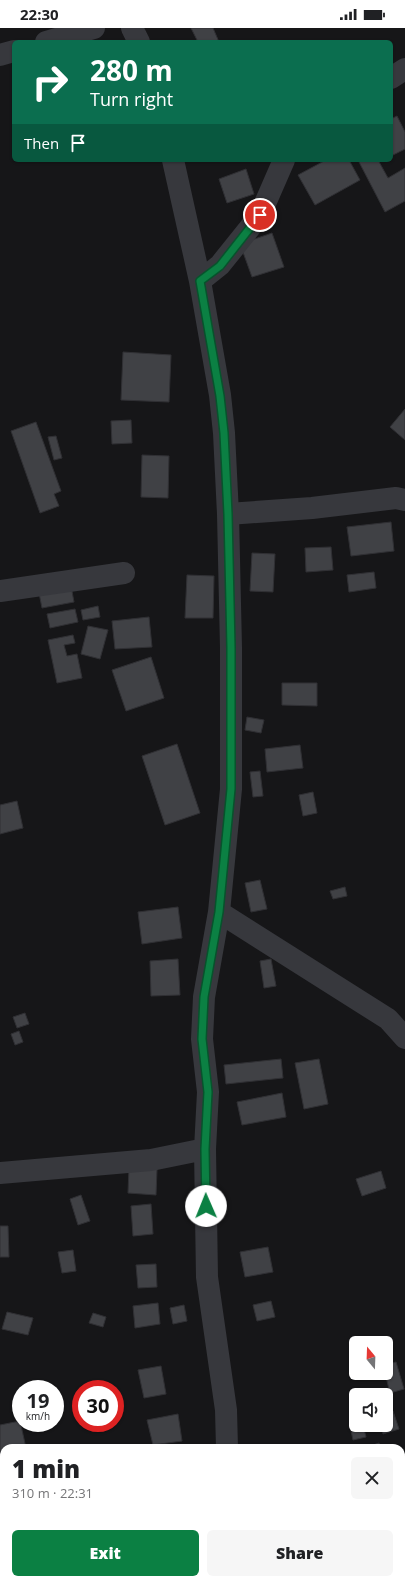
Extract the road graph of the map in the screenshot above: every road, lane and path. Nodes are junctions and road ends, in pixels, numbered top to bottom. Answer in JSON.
{"nodes":[{"id":1,"x":94,"y":28,"type":"edge"},
{"id":2,"x":132,"y":28,"type":"edge"},
{"id":3,"x":53,"y":40,"type":"edge"},
{"id":4,"x":138,"y":40,"type":"edge"},
{"id":5,"x":12,"y":52,"type":"edge"},
{"id":6,"x":0,"y":55,"type":"edge"},
{"id":7,"x":405,"y":69,"type":"edge"},
{"id":8,"x":393,"y":77,"type":"edge"},
{"id":9,"x":173,"y":162,"type":"edge"},
{"id":10,"x":283,"y":162,"type":"edge"},
{"id":11,"x":200,"y":281,"type":"junction"},
{"id":12,"x":402,"y":496,"type":"edge"},
{"id":13,"x":228,"y":514,"type":"junction"},
{"id":14,"x":124,"y":573,"type":"dead end"},
{"id":15,"x":0,"y":591,"type":"edge"},
{"id":16,"x":219,"y":912,"type":"junction"},
{"id":17,"x":405,"y":1038,"type":"edge"},
{"id":18,"x":205,"y":1149,"type":"junction"},
{"id":19,"x":0,"y":1173,"type":"edge"},
{"id":20,"x":227,"y":1444,"type":"edge"}],
"edges":[{"from":1,"to":3,"type":"street"},
{"from":2,"to":4,"type":"street"},
{"from":5,"to":6,"type":"street"},
{"from":7,"to":8,"type":"street"},
{"from":9,"to":11,"type":"street"},
{"from":10,"to":11,"type":"street"},
{"from":11,"to":13,"type":"street"},
{"from":12,"to":13,"type":"street"},
{"from":13,"to":16,"type":"street"},
{"from":14,"to":15,"type":"street"},
{"from":16,"to":17,"type":"street"},
{"from":16,"to":18,"type":"street"},
{"from":18,"to":19,"type":"street"},
{"from":18,"to":20,"type":"street"}]}
